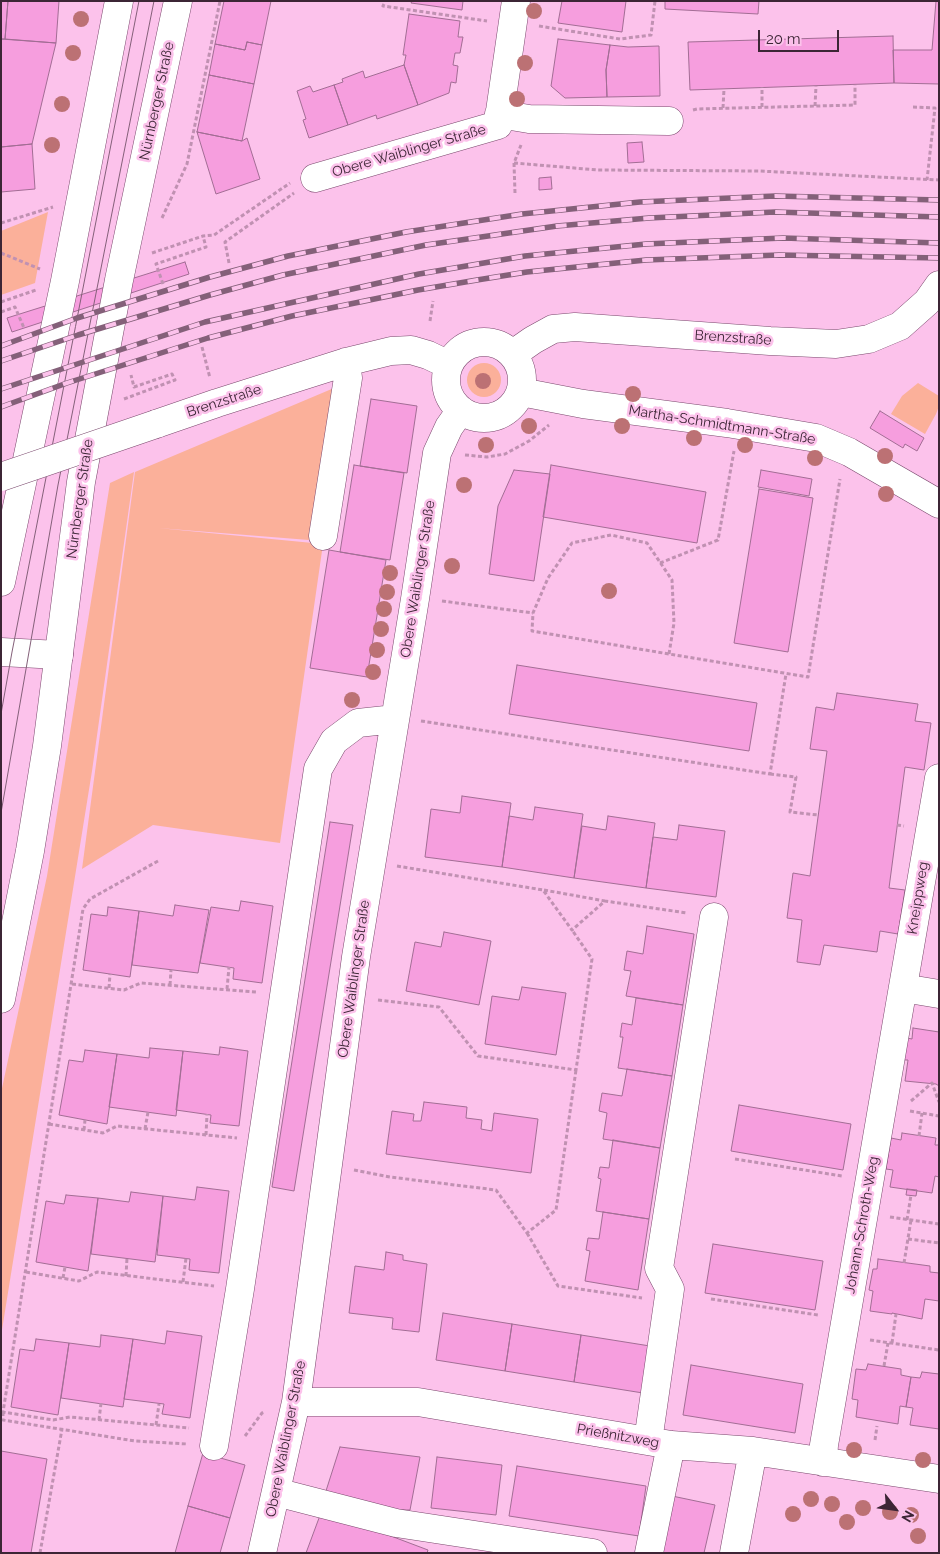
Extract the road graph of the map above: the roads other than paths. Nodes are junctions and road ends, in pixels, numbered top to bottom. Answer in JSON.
{"nodes":[{"id":1,"x":178,"y":1,"type":"edge"},
{"id":2,"x":117,"y":4,"type":"edge"},
{"id":3,"x":514,"y":16,"type":"edge"},
{"id":4,"x":499,"y":114,"type":"junction"},
{"id":5,"x":669,"y":121,"type":"road end"},
{"id":6,"x":315,"y":178,"type":"road end"},
{"id":7,"x":939,"y":285,"type":"edge"},
{"id":8,"x":513,"y":354,"type":"junction"},
{"id":9,"x":346,"y":362,"type":"junction"},
{"id":10,"x":449,"y":365,"type":"junction"},
{"id":11,"x":521,"y":392,"type":"junction"},
{"id":12,"x":462,"y":410,"type":"junction"},
{"id":13,"x":1,"y":477,"type":"edge"},
{"id":14,"x":939,"y":504,"type":"edge"},
{"id":15,"x":323,"y":536,"type":"dead end"},
{"id":16,"x":1,"y":582,"type":"edge"},
{"id":17,"x":1,"y":652,"type":"edge"},
{"id":18,"x":59,"y":655,"type":"junction"},
{"id":19,"x":403,"y":719,"type":"junction"},
{"id":20,"x":939,"y":778,"type":"edge"},
{"id":21,"x":714,"y":917,"type":"road end"},
{"id":22,"x":903,"y":988,"type":"junction"},
{"id":23,"x":939,"y":994,"type":"edge"},
{"id":24,"x":1,"y":999,"type":"edge"},
{"id":25,"x":296,"y":1402,"type":"junction"},
{"id":26,"x":215,"y":1438,"type":"road end"},
{"id":27,"x":660,"y":1443,"type":"junction"},
{"id":28,"x":753,"y":1451,"type":"junction"},
{"id":29,"x":824,"y":1462,"type":"junction"},
{"id":30,"x":939,"y":1479,"type":"edge"},
{"id":31,"x":276,"y":1492,"type":"junction"},
{"id":32,"x":262,"y":1553,"type":"edge"},
{"id":33,"x":593,"y":1553,"type":"edge"},
{"id":34,"x":649,"y":1553,"type":"edge"},
{"id":35,"x":734,"y":1553,"type":"edge"}],
"edges":[{"from":1,"to":18,"type":"street","name":"Nürnberger Straße"},
{"from":2,"to":16,"type":"street"},
{"from":3,"to":4,"type":"street","name":"Obere Waiblinger Straße"},
{"from":4,"to":5,"type":"street"},
{"from":4,"to":6,"type":"street","name":"Obere Waiblinger Straße"},
{"from":7,"to":8,"type":"street","name":"Brenzstraße"},
{"from":8,"to":10,"type":"street"},
{"from":8,"to":11,"type":"street"},
{"from":9,"to":10,"type":"street","name":"Brenzstraße"},
{"from":9,"to":13,"type":"street","name":"Brenzstraße","bridge":true},
{"from":9,"to":15,"type":"street"},
{"from":10,"to":12,"type":"street"},
{"from":11,"to":12,"type":"street"},
{"from":11,"to":14,"type":"street","name":"Martha-Schmidtmann-Straße"},
{"from":12,"to":19,"type":"street","name":"Obere Waiblinger Straße"},
{"from":17,"to":18,"type":"street"},
{"from":18,"to":24,"type":"street","name":"Nürnberger Straße"},
{"from":19,"to":25,"type":"street","name":"Obere Waiblinger Straße"},
{"from":19,"to":26,"type":"street"},
{"from":20,"to":22,"type":"street","name":"Kneippweg"},
{"from":21,"to":27,"type":"street"},
{"from":22,"to":23,"type":"street"},
{"from":22,"to":29,"type":"street","name":"Johann-Schroth-Weg"},
{"from":25,"to":27,"type":"street","name":"Prießnitzweg"},
{"from":25,"to":31,"type":"street","name":"Obere Waiblinger Straße"},
{"from":27,"to":28,"type":"street","name":"Prießnitzweg"},
{"from":27,"to":34,"type":"street"},
{"from":28,"to":29,"type":"street","name":"Prießnitzweg"},
{"from":28,"to":35,"type":"street"},
{"from":29,"to":30,"type":"street","name":"Prießnitzweg"},
{"from":31,"to":32,"type":"street","name":"Obere Waiblinger Straße"},
{"from":31,"to":33,"type":"street"}]}
